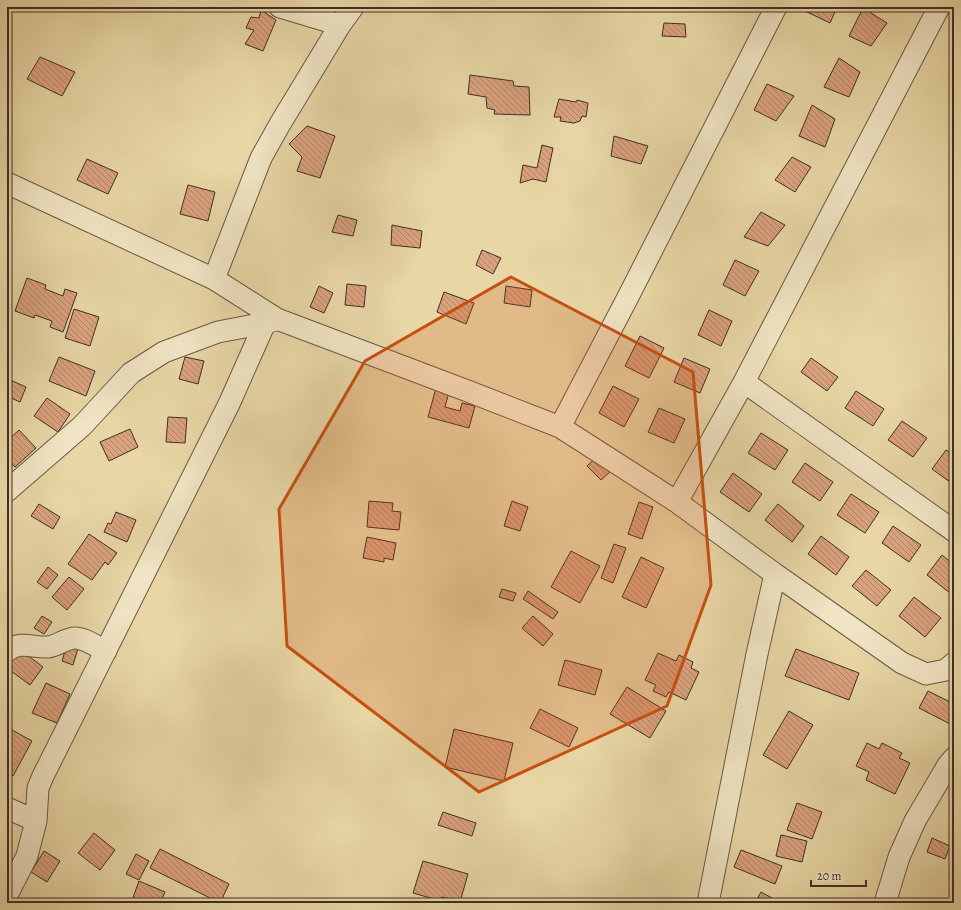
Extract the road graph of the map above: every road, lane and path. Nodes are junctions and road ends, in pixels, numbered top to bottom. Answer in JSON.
{"nodes":[{"id":1,"x":280,"y":7,"type":"edge"},
{"id":2,"x":353,"y":7,"type":"edge"},
{"id":3,"x":776,"y":7,"type":"edge"},
{"id":4,"x":939,"y":7,"type":"edge"},
{"id":5,"x":340,"y":25,"type":"junction"},
{"id":6,"x":7,"y":183,"type":"edge"},
{"id":7,"x":214,"y":279,"type":"junction"},
{"id":8,"x":271,"y":321,"type":"junction"},
{"id":9,"x":744,"y":382,"type":"junction"},
{"id":10,"x":560,"y":427,"type":"junction"},
{"id":11,"x":7,"y":492,"type":"edge"},
{"id":12,"x":678,"y":502,"type":"junction"},
{"id":13,"x":954,"y":531,"type":"edge"},
{"id":14,"x":775,"y":574,"type":"junction"},
{"id":15,"x":7,"y":651,"type":"edge"},
{"id":16,"x":106,"y":651,"type":"junction"},
{"id":17,"x":954,"y":663,"type":"edge"},
{"id":18,"x":954,"y":758,"type":"edge"},
{"id":19,"x":7,"y":808,"type":"edge"},
{"id":20,"x":36,"y":821,"type":"junction"},
{"id":21,"x":7,"y":895,"type":"edge"},
{"id":22,"x":708,"y":903,"type":"edge"},
{"id":23,"x":885,"y":903,"type":"edge"}],
"edges":[{"from":1,"to":5,"type":"street"},
{"from":2,"to":5,"type":"street"},
{"from":3,"to":10,"type":"street"},
{"from":4,"to":9,"type":"street"},
{"from":5,"to":7,"type":"street"},
{"from":6,"to":7,"type":"street"},
{"from":7,"to":8,"type":"street"},
{"from":8,"to":10,"type":"street"},
{"from":8,"to":11,"type":"street"},
{"from":8,"to":16,"type":"street"},
{"from":9,"to":12,"type":"street"},
{"from":9,"to":13,"type":"street"},
{"from":10,"to":12,"type":"street"},
{"from":12,"to":14,"type":"street"},
{"from":14,"to":17,"type":"street"},
{"from":14,"to":22,"type":"street"},
{"from":15,"to":16,"type":"street"},
{"from":16,"to":20,"type":"street"},
{"from":18,"to":23,"type":"street"},
{"from":19,"to":20,"type":"street"},
{"from":20,"to":21,"type":"street"}]}
